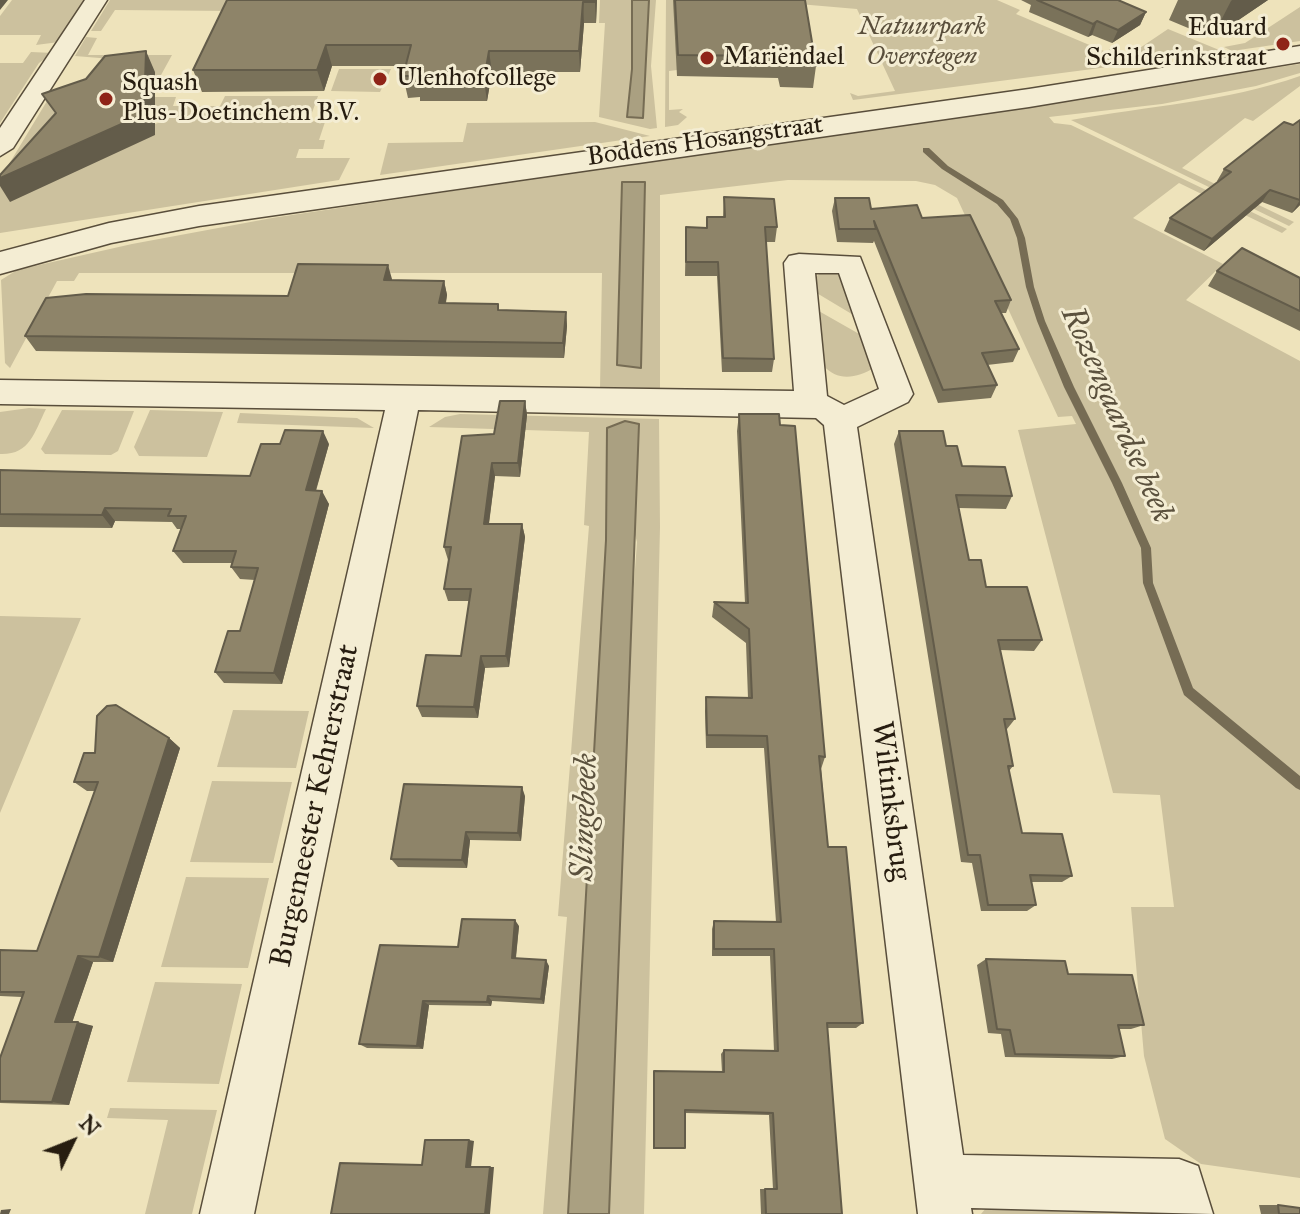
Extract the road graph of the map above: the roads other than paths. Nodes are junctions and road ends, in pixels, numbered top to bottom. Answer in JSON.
{"nodes":[{"id":1,"x":96,"y":0,"type":"edge"},
{"id":2,"x":1300,"y":54,"type":"edge"},
{"id":3,"x":0,"y":148,"type":"edge"},
{"id":4,"x":109,"y":233,"type":"junction"},
{"id":5,"x":0,"y":248,"type":"edge"},
{"id":6,"x":0,"y":263,"type":"edge"},
{"id":7,"x":0,"y":392,"type":"edge"},
{"id":8,"x":404,"y":398,"type":"junction"},
{"id":9,"x":826,"y":412,"type":"junction"},
{"id":10,"x":942,"y":1198,"type":"edge"},
{"id":11,"x":227,"y":1214,"type":"edge"},
{"id":12,"x":1186,"y":1214,"type":"edge"}],
"edges":[{"from":1,"to":3,"type":"street"},
{"from":2,"to":4,"type":"street","name":"Boddens Hosangstraat"},
{"from":4,"to":5,"type":"street","name":"Boddens Hosangstraat"},
{"from":4,"to":6,"type":"street","name":"Boddens Hosangstraat"},
{"from":7,"to":8,"type":"street"},
{"from":8,"to":9,"type":"street","name":"Wiltinksbrug"},
{"from":8,"to":11,"type":"street","name":"Burgemeester Kehrerstraat"},
{"from":9,"to":9,"type":"street","name":"Wiltinksbrug"},
{"from":9,"to":10,"type":"street","name":"Wiltinksbrug"},
{"from":10,"to":12,"type":"street","name":"Wiltinksbrug"}]}
